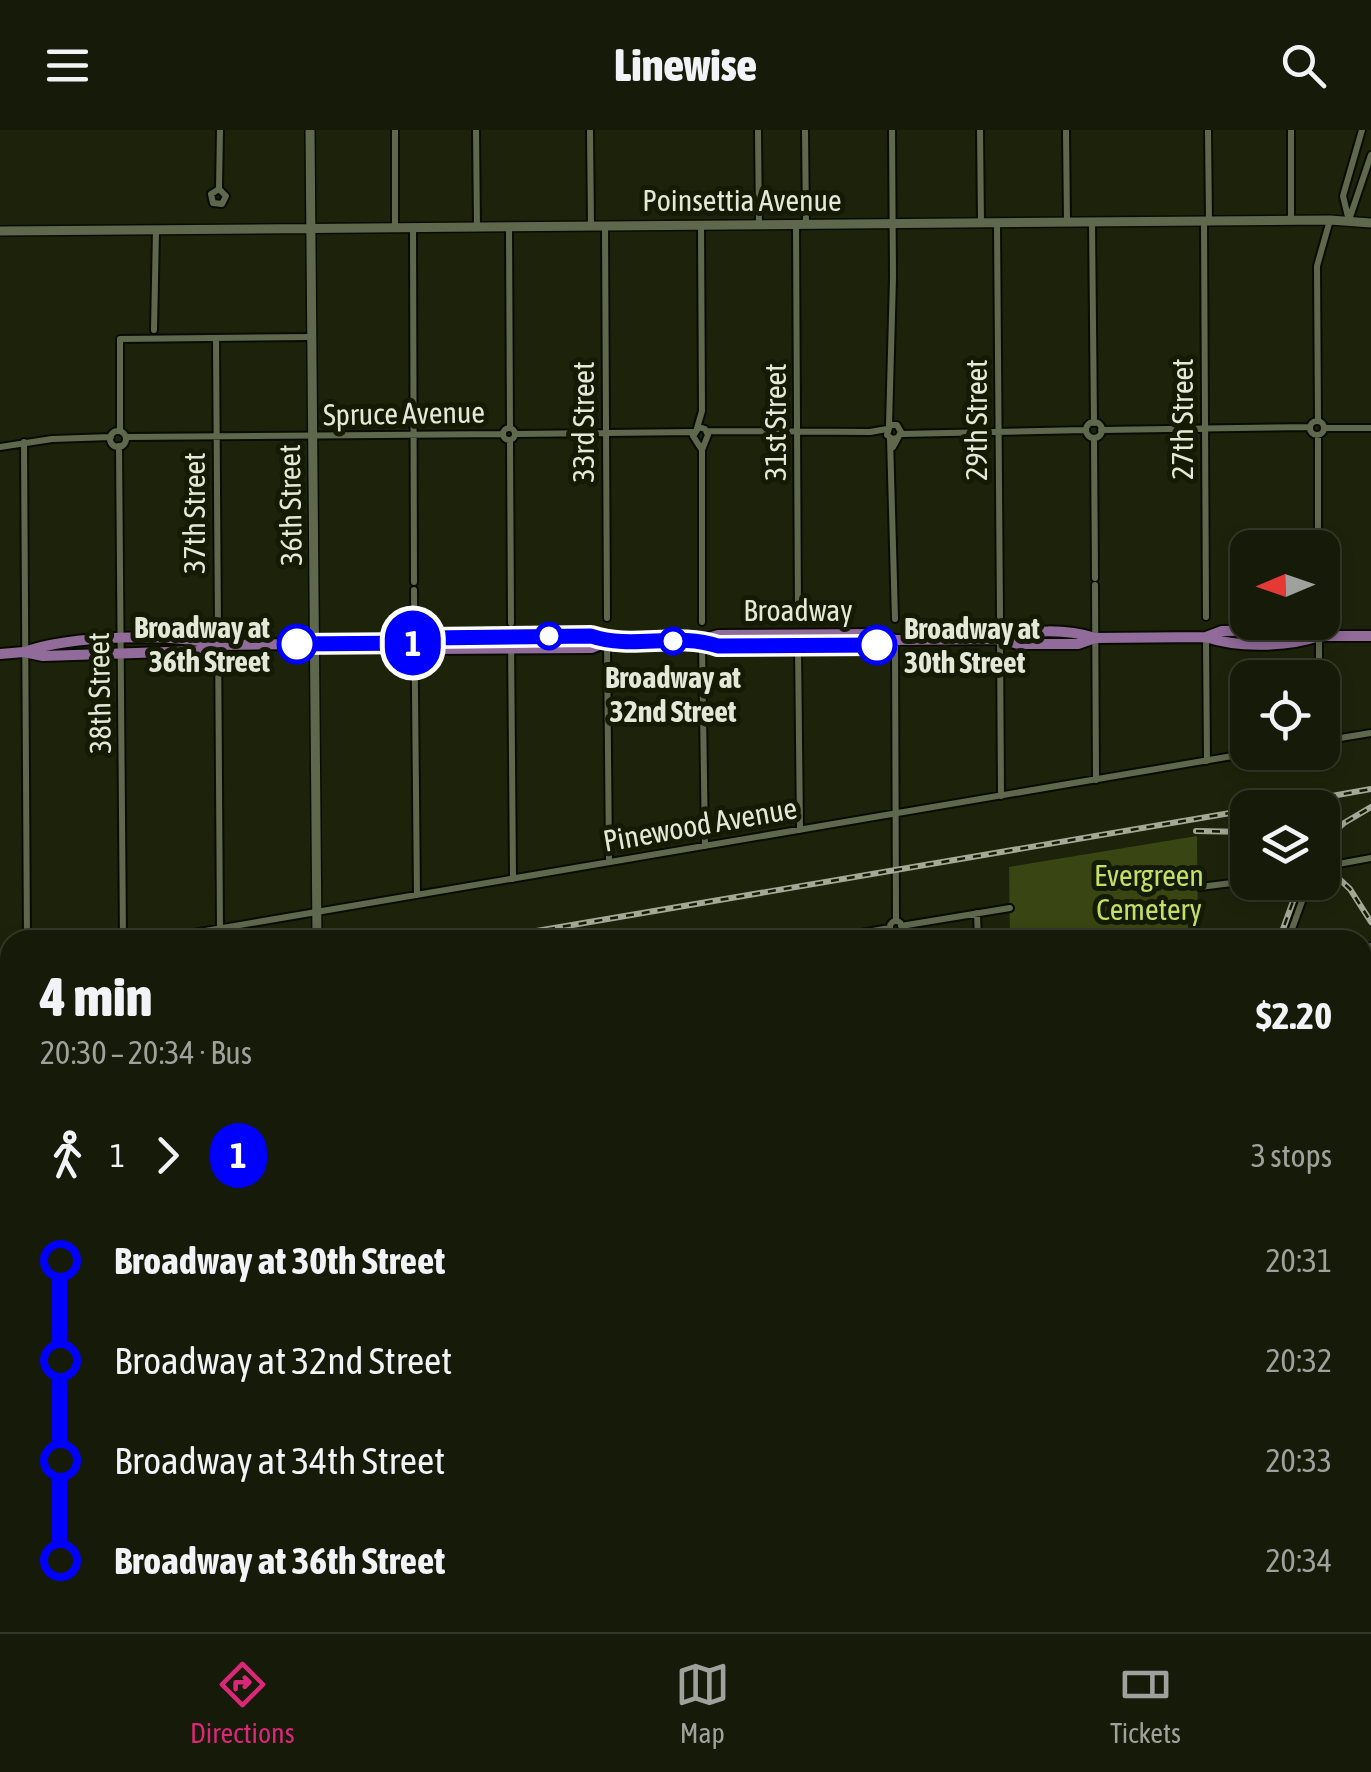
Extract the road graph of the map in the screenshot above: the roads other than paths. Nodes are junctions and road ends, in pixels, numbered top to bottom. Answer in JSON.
{"nodes":[{"id":1,"x":220,"y":130,"type":"edge"},
{"id":2,"x":310,"y":130,"type":"edge"},
{"id":3,"x":395,"y":130,"type":"edge"},
{"id":4,"x":476,"y":130,"type":"edge"},
{"id":5,"x":590,"y":130,"type":"edge"},
{"id":6,"x":758,"y":130,"type":"edge"},
{"id":7,"x":805,"y":130,"type":"edge"},
{"id":8,"x":892,"y":130,"type":"edge"},
{"id":9,"x":980,"y":130,"type":"edge"},
{"id":10,"x":1066,"y":130,"type":"edge"},
{"id":11,"x":1208,"y":130,"type":"edge"},
{"id":12,"x":1290,"y":130,"type":"edge"},
{"id":13,"x":1362,"y":130,"type":"edge"},
{"id":14,"x":1371,"y":156,"type":"edge"},
{"id":15,"x":219,"y":190,"type":"dead end"},
{"id":16,"x":1330,"y":220,"type":"junction"},
{"id":17,"x":1371,"y":220,"type":"edge"},
{"id":18,"x":1206,"y":221,"type":"junction"},
{"id":19,"x":1291,"y":221,"type":"junction"},
{"id":20,"x":1349,"y":221,"type":"junction"},
{"id":21,"x":1066,"y":222,"type":"junction"},
{"id":22,"x":1092,"y":222,"type":"junction"},
{"id":23,"x":981,"y":223,"type":"junction"},
{"id":24,"x":997,"y":223,"type":"junction"},
{"id":25,"x":801,"y":224,"type":"junction"},
{"id":26,"x":893,"y":224,"type":"junction"},
{"id":27,"x":701,"y":225,"type":"junction"},
{"id":28,"x":759,"y":225,"type":"junction"},
{"id":29,"x":591,"y":226,"type":"junction"},
{"id":30,"x":605,"y":226,"type":"junction"},
{"id":31,"x":477,"y":227,"type":"junction"},
{"id":32,"x":509,"y":227,"type":"junction"},
{"id":33,"x":312,"y":228,"type":"junction"},
{"id":34,"x":395,"y":228,"type":"junction"},
{"id":35,"x":413,"y":228,"type":"junction"},
{"id":36,"x":156,"y":230,"type":"junction"},
{"id":37,"x":0,"y":231,"type":"edge"},
{"id":38,"x":154,"y":330,"type":"dead end"},
{"id":39,"x":312,"y":336,"type":"junction"},
{"id":40,"x":216,"y":338,"type":"junction"},
{"id":41,"x":1094,"y":422,"type":"junction"},
{"id":42,"x":1321,"y":424,"type":"junction"},
{"id":43,"x":1310,"y":428,"type":"junction"},
{"id":44,"x":1371,"y":428,"type":"edge"},
{"id":45,"x":1205,"y":429,"type":"junction"},
{"id":46,"x":1086,"y":430,"type":"junction"},
{"id":47,"x":1101,"y":430,"type":"junction"},
{"id":48,"x":998,"y":431,"type":"junction"},
{"id":49,"x":893,"y":432,"type":"junction"},
{"id":50,"x":798,"y":433,"type":"junction"},
{"id":51,"x":122,"y":434,"type":"junction"},
{"id":52,"x":512,"y":434,"type":"junction"},
{"id":53,"x":606,"y":434,"type":"junction"},
{"id":54,"x":702,"y":434,"type":"junction"},
{"id":55,"x":314,"y":436,"type":"junction"},
{"id":56,"x":414,"y":436,"type":"junction"},
{"id":57,"x":1318,"y":436,"type":"junction"},
{"id":58,"x":111,"y":437,"type":"junction"},
{"id":59,"x":217,"y":437,"type":"junction"},
{"id":60,"x":1094,"y":438,"type":"junction"},
{"id":61,"x":24,"y":442,"type":"junction"},
{"id":62,"x":119,"y":446,"type":"junction"},
{"id":63,"x":0,"y":447,"type":"edge"},
{"id":64,"x":1318,"y":530,"type":"edge"},
{"id":65,"x":1000,"y":617,"type":"dead end"},
{"id":66,"x":1206,"y":617,"type":"dead end"},
{"id":67,"x":606,"y":618,"type":"dead end"},
{"id":68,"x":798,"y":619,"type":"dead end"},
{"id":69,"x":895,"y":619,"type":"dead end"},
{"id":70,"x":702,"y":622,"type":"dead end"},
{"id":71,"x":511,"y":623,"type":"dead end"},
{"id":72,"x":1230,"y":631,"type":"edge"},
{"id":73,"x":1340,"y":636,"type":"edge"},
{"id":74,"x":1371,"y":636,"type":"edge"},
{"id":75,"x":1206,"y":637,"type":"junction"},
{"id":76,"x":1000,"y":638,"type":"junction"},
{"id":77,"x":1096,"y":638,"type":"junction"},
{"id":78,"x":798,"y":640,"type":"junction"},
{"id":79,"x":895,"y":640,"type":"junction"},
{"id":80,"x":607,"y":641,"type":"junction"},
{"id":81,"x":702,"y":641,"type":"junction"},
{"id":82,"x":511,"y":642,"type":"junction"},
{"id":83,"x":414,"y":643,"type":"junction"},
{"id":84,"x":316,"y":644,"type":"junction"},
{"id":85,"x":120,"y":645,"type":"junction"},
{"id":86,"x":217,"y":645,"type":"junction"},
{"id":87,"x":24,"y":652,"type":"junction"},
{"id":88,"x":0,"y":654,"type":"edge"},
{"id":89,"x":1371,"y":733,"type":"edge"},
{"id":90,"x":1340,"y":738,"type":"edge"},
{"id":91,"x":1230,"y":757,"type":"edge"},
{"id":92,"x":1207,"y":761,"type":"junction"},
{"id":93,"x":1096,"y":780,"type":"junction"},
{"id":94,"x":1001,"y":796,"type":"junction"},
{"id":95,"x":894,"y":814,"type":"junction"},
{"id":96,"x":800,"y":830,"type":"junction"},
{"id":97,"x":704,"y":846,"type":"junction"},
{"id":98,"x":1371,"y":858,"type":"edge"},
{"id":99,"x":609,"y":862,"type":"junction"},
{"id":100,"x":1340,"y":864,"type":"edge"},
{"id":101,"x":513,"y":879,"type":"junction"},
{"id":102,"x":1230,"y":883,"type":"edge"},
{"id":103,"x":1200,"y":887,"type":"dead end"},
{"id":104,"x":417,"y":895,"type":"junction"},
{"id":105,"x":1302,"y":900,"type":"edge"},
{"id":106,"x":1010,"y":908,"type":"dead end"},
{"id":107,"x":317,"y":912,"type":"junction"},
{"id":108,"x":977,"y":913,"type":"junction"},
{"id":109,"x":220,"y":928,"type":"junction"},
{"id":110,"x":896,"y":929,"type":"edge"},
{"id":111,"x":27,"y":930,"type":"edge"},
{"id":112,"x":124,"y":930,"type":"edge"},
{"id":113,"x":209,"y":930,"type":"edge"},
{"id":114,"x":317,"y":930,"type":"edge"},
{"id":115,"x":978,"y":930,"type":"edge"},
{"id":116,"x":1292,"y":930,"type":"edge"}],
"edges":[{"from":1,"to":15,"type":"street"},
{"from":2,"to":33,"type":"street","name":"36th Street"},
{"from":3,"to":34,"type":"street"},
{"from":4,"to":31,"type":"street"},
{"from":5,"to":29,"type":"street"},
{"from":6,"to":28,"type":"street"},
{"from":7,"to":25,"type":"street","name":"31st Street"},
{"from":8,"to":26,"type":"street"},
{"from":9,"to":23,"type":"street"},
{"from":10,"to":21,"type":"street"},
{"from":11,"to":18,"type":"street","name":"27th Street"},
{"from":12,"to":19,"type":"street"},
{"from":13,"to":20,"type":"street"},
{"from":14,"to":20,"type":"street"},
{"from":16,"to":19,"type":"street","name":"Poinsettia Avenue"},
{"from":16,"to":20,"type":"street","name":"Poinsettia Avenue"},
{"from":16,"to":42,"type":"street"},
{"from":17,"to":20,"type":"street","name":"Poinsettia Avenue"},
{"from":18,"to":19,"type":"street","name":"Poinsettia Avenue"},
{"from":18,"to":22,"type":"street","name":"Poinsettia Avenue"},
{"from":18,"to":45,"type":"street","name":"27th Street"},
{"from":21,"to":22,"type":"street","name":"Poinsettia Avenue"},
{"from":21,"to":24,"type":"street","name":"Poinsettia Avenue"},
{"from":22,"to":41,"type":"street"},
{"from":23,"to":24,"type":"street","name":"Poinsettia Avenue"},
{"from":23,"to":26,"type":"street","name":"Poinsettia Avenue"},
{"from":24,"to":48,"type":"street","name":"29th Street"},
{"from":25,"to":26,"type":"street","name":"Poinsettia Avenue"},
{"from":25,"to":28,"type":"street","name":"Poinsettia Avenue"},
{"from":25,"to":50,"type":"street","name":"31st Street"},
{"from":26,"to":49,"type":"street"},
{"from":27,"to":28,"type":"street","name":"Poinsettia Avenue"},
{"from":27,"to":30,"type":"street","name":"Poinsettia Avenue"},
{"from":27,"to":54,"type":"street"},
{"from":29,"to":30,"type":"street","name":"Poinsettia Avenue"},
{"from":29,"to":32,"type":"street","name":"Poinsettia Avenue"},
{"from":30,"to":53,"type":"street","name":"33rd Street"},
{"from":31,"to":32,"type":"street","name":"Poinsettia Avenue"},
{"from":31,"to":35,"type":"street","name":"Poinsettia Avenue"},
{"from":32,"to":52,"type":"street"},
{"from":33,"to":34,"type":"street","name":"Poinsettia Avenue"},
{"from":33,"to":36,"type":"street","name":"Poinsettia Avenue"},
{"from":33,"to":39,"type":"street","name":"36th Street"},
{"from":34,"to":35,"type":"street","name":"Poinsettia Avenue"},
{"from":35,"to":56,"type":"street"},
{"from":36,"to":37,"type":"street","name":"Poinsettia Avenue"},
{"from":36,"to":38,"type":"street"},
{"from":39,"to":40,"type":"street"},
{"from":39,"to":55,"type":"street","name":"36th Street"},
{"from":40,"to":51,"type":"street"},
{"from":40,"to":59,"type":"street","name":"37th Street"},
{"from":41,"to":46,"type":"street"},
{"from":41,"to":47,"type":"street"},
{"from":42,"to":43,"type":"street"},
{"from":42,"to":44,"type":"street"},
{"from":42,"to":57,"type":"street"},
{"from":43,"to":45,"type":"street"},
{"from":43,"to":57,"type":"street"},
{"from":45,"to":47,"type":"street"},
{"from":45,"to":66,"type":"street","name":"27th Street"},
{"from":46,"to":48,"type":"street"},
{"from":46,"to":60,"type":"street"},
{"from":47,"to":60,"type":"street"},
{"from":48,"to":49,"type":"street"},
{"from":48,"to":65,"type":"street","name":"29th Street"},
{"from":49,"to":50,"type":"street","name":"Spruce Avenue"},
{"from":49,"to":69,"type":"street"},
{"from":50,"to":54,"type":"street","name":"Spruce Avenue"},
{"from":50,"to":68,"type":"street","name":"31st Street"},
{"from":51,"to":58,"type":"street"},
{"from":51,"to":59,"type":"street","name":"Spruce Avenue"},
{"from":51,"to":62,"type":"street"},
{"from":52,"to":53,"type":"street","name":"Spruce Avenue"},
{"from":52,"to":56,"type":"street","name":"Spruce Avenue"},
{"from":52,"to":71,"type":"street"},
{"from":53,"to":54,"type":"street","name":"Spruce Avenue"},
{"from":53,"to":67,"type":"street","name":"33rd Street"},
{"from":54,"to":70,"type":"street"},
{"from":55,"to":56,"type":"street","name":"Spruce Avenue"},
{"from":55,"to":59,"type":"street","name":"Spruce Avenue"},
{"from":55,"to":84,"type":"street","name":"36th Street"},
{"from":56,"to":83,"type":"street"},
{"from":57,"to":64,"type":"street"},
{"from":58,"to":61,"type":"street"},
{"from":58,"to":62,"type":"street"},
{"from":59,"to":86,"type":"street","name":"37th Street"},
{"from":60,"to":77,"type":"street"},
{"from":61,"to":63,"type":"street"},
{"from":61,"to":87,"type":"street"},
{"from":62,"to":85,"type":"street","name":"38th Street"},
{"from":72,"to":75,"type":"main road","name":"Broadway"},
{"from":73,"to":74,"type":"main road","name":"Broadway"},
{"from":75,"to":77,"type":"main road","name":"Broadway"},
{"from":75,"to":92,"type":"street"},
{"from":76,"to":77,"type":"main road","name":"Broadway"},
{"from":76,"to":79,"type":"main road","name":"Broadway"},
{"from":76,"to":94,"type":"street"},
{"from":77,"to":93,"type":"street"},
{"from":78,"to":79,"type":"main road","name":"Broadway"},
{"from":78,"to":81,"type":"main road","name":"Broadway"},
{"from":78,"to":96,"type":"street"},
{"from":79,"to":95,"type":"street"},
{"from":80,"to":81,"type":"main road","name":"Broadway"},
{"from":80,"to":82,"type":"main road","name":"Broadway"},
{"from":80,"to":99,"type":"street"},
{"from":81,"to":97,"type":"street"},
{"from":82,"to":83,"type":"main road","name":"Broadway"},
{"from":82,"to":101,"type":"street"},
{"from":83,"to":84,"type":"main road","name":"Broadway"},
{"from":83,"to":104,"type":"street"},
{"from":84,"to":86,"type":"main road","name":"Broadway"},
{"from":84,"to":107,"type":"street","name":"36th Street"},
{"from":85,"to":86,"type":"main road","name":"Broadway"},
{"from":85,"to":87,"type":"main road","name":"Broadway"},
{"from":85,"to":112,"type":"street","name":"38th Street"},
{"from":86,"to":109,"type":"street","name":"37th Street"},
{"from":87,"to":88,"type":"main road","name":"Broadway"},
{"from":87,"to":111,"type":"street"},
{"from":89,"to":90,"type":"street"},
{"from":91,"to":92,"type":"street","name":"Pinewood Avenue"},
{"from":92,"to":93,"type":"street","name":"Pinewood Avenue"},
{"from":93,"to":94,"type":"street","name":"Pinewood Avenue"},
{"from":94,"to":95,"type":"street","name":"Pinewood Avenue"},
{"from":95,"to":96,"type":"street","name":"Pinewood Avenue"},
{"from":95,"to":110,"type":"street"},
{"from":96,"to":97,"type":"street","name":"Pinewood Avenue"},
{"from":97,"to":99,"type":"street","name":"Pinewood Avenue"},
{"from":98,"to":100,"type":"street"},
{"from":99,"to":101,"type":"street","name":"Pinewood Avenue"},
{"from":101,"to":104,"type":"street","name":"Pinewood Avenue"},
{"from":102,"to":103,"type":"street"},
{"from":104,"to":107,"type":"street","name":"Pinewood Avenue"},
{"from":105,"to":116,"type":"street"},
{"from":106,"to":108,"type":"street"},
{"from":107,"to":109,"type":"street","name":"Pinewood Avenue"},
{"from":107,"to":114,"type":"street","name":"36th Street"},
{"from":108,"to":110,"type":"street"},
{"from":108,"to":115,"type":"street"},
{"from":109,"to":113,"type":"street","name":"Pinewood Avenue"}]}
